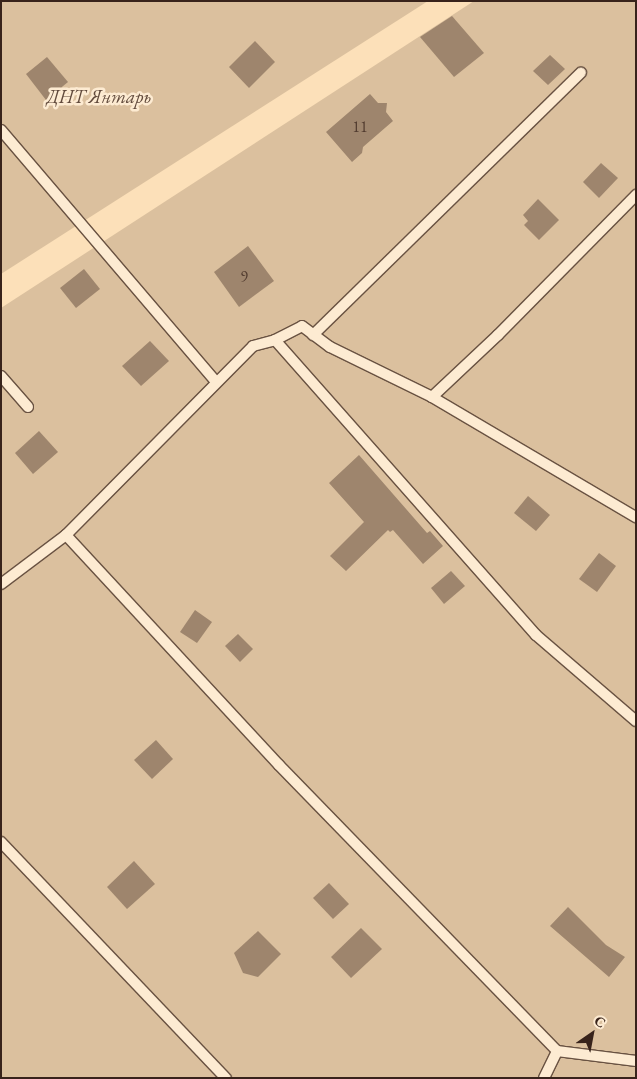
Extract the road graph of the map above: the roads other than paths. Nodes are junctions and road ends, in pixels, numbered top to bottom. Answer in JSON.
{"nodes":[{"id":1,"x":581,"y":73,"type":"dead end"},
{"id":2,"x":1,"y":130,"type":"edge"},
{"id":3,"x":636,"y":195,"type":"edge"},
{"id":4,"x":314,"y":335,"type":"junction"},
{"id":5,"x":275,"y":340,"type":"junction"},
{"id":6,"x":1,"y":376,"type":"edge"},
{"id":7,"x":216,"y":382,"type":"junction"},
{"id":8,"x":432,"y":397,"type":"junction"},
{"id":9,"x":28,"y":407,"type":"dead end"},
{"id":10,"x":635,"y":516,"type":"edge"},
{"id":11,"x":66,"y":535,"type":"junction"},
{"id":12,"x":1,"y":584,"type":"edge"},
{"id":13,"x":636,"y":721,"type":"edge"},
{"id":14,"x":1,"y":842,"type":"edge"},
{"id":15,"x":557,"y":1051,"type":"junction"},
{"id":16,"x":636,"y":1061,"type":"edge"},
{"id":17,"x":226,"y":1078,"type":"edge"},
{"id":18,"x":544,"y":1078,"type":"edge"}],
"edges":[{"from":1,"to":4,"type":"lane"},
{"from":2,"to":7,"type":"lane"},
{"from":3,"to":8,"type":"lane"},
{"from":4,"to":5,"type":"lane"},
{"from":4,"to":8,"type":"lane"},
{"from":5,"to":7,"type":"lane"},
{"from":5,"to":13,"type":"lane"},
{"from":6,"to":9,"type":"lane"},
{"from":7,"to":11,"type":"lane"},
{"from":8,"to":10,"type":"lane"},
{"from":11,"to":12,"type":"lane"},
{"from":11,"to":15,"type":"lane"},
{"from":14,"to":17,"type":"lane"},
{"from":15,"to":16,"type":"lane"},
{"from":15,"to":18,"type":"lane"}]}
